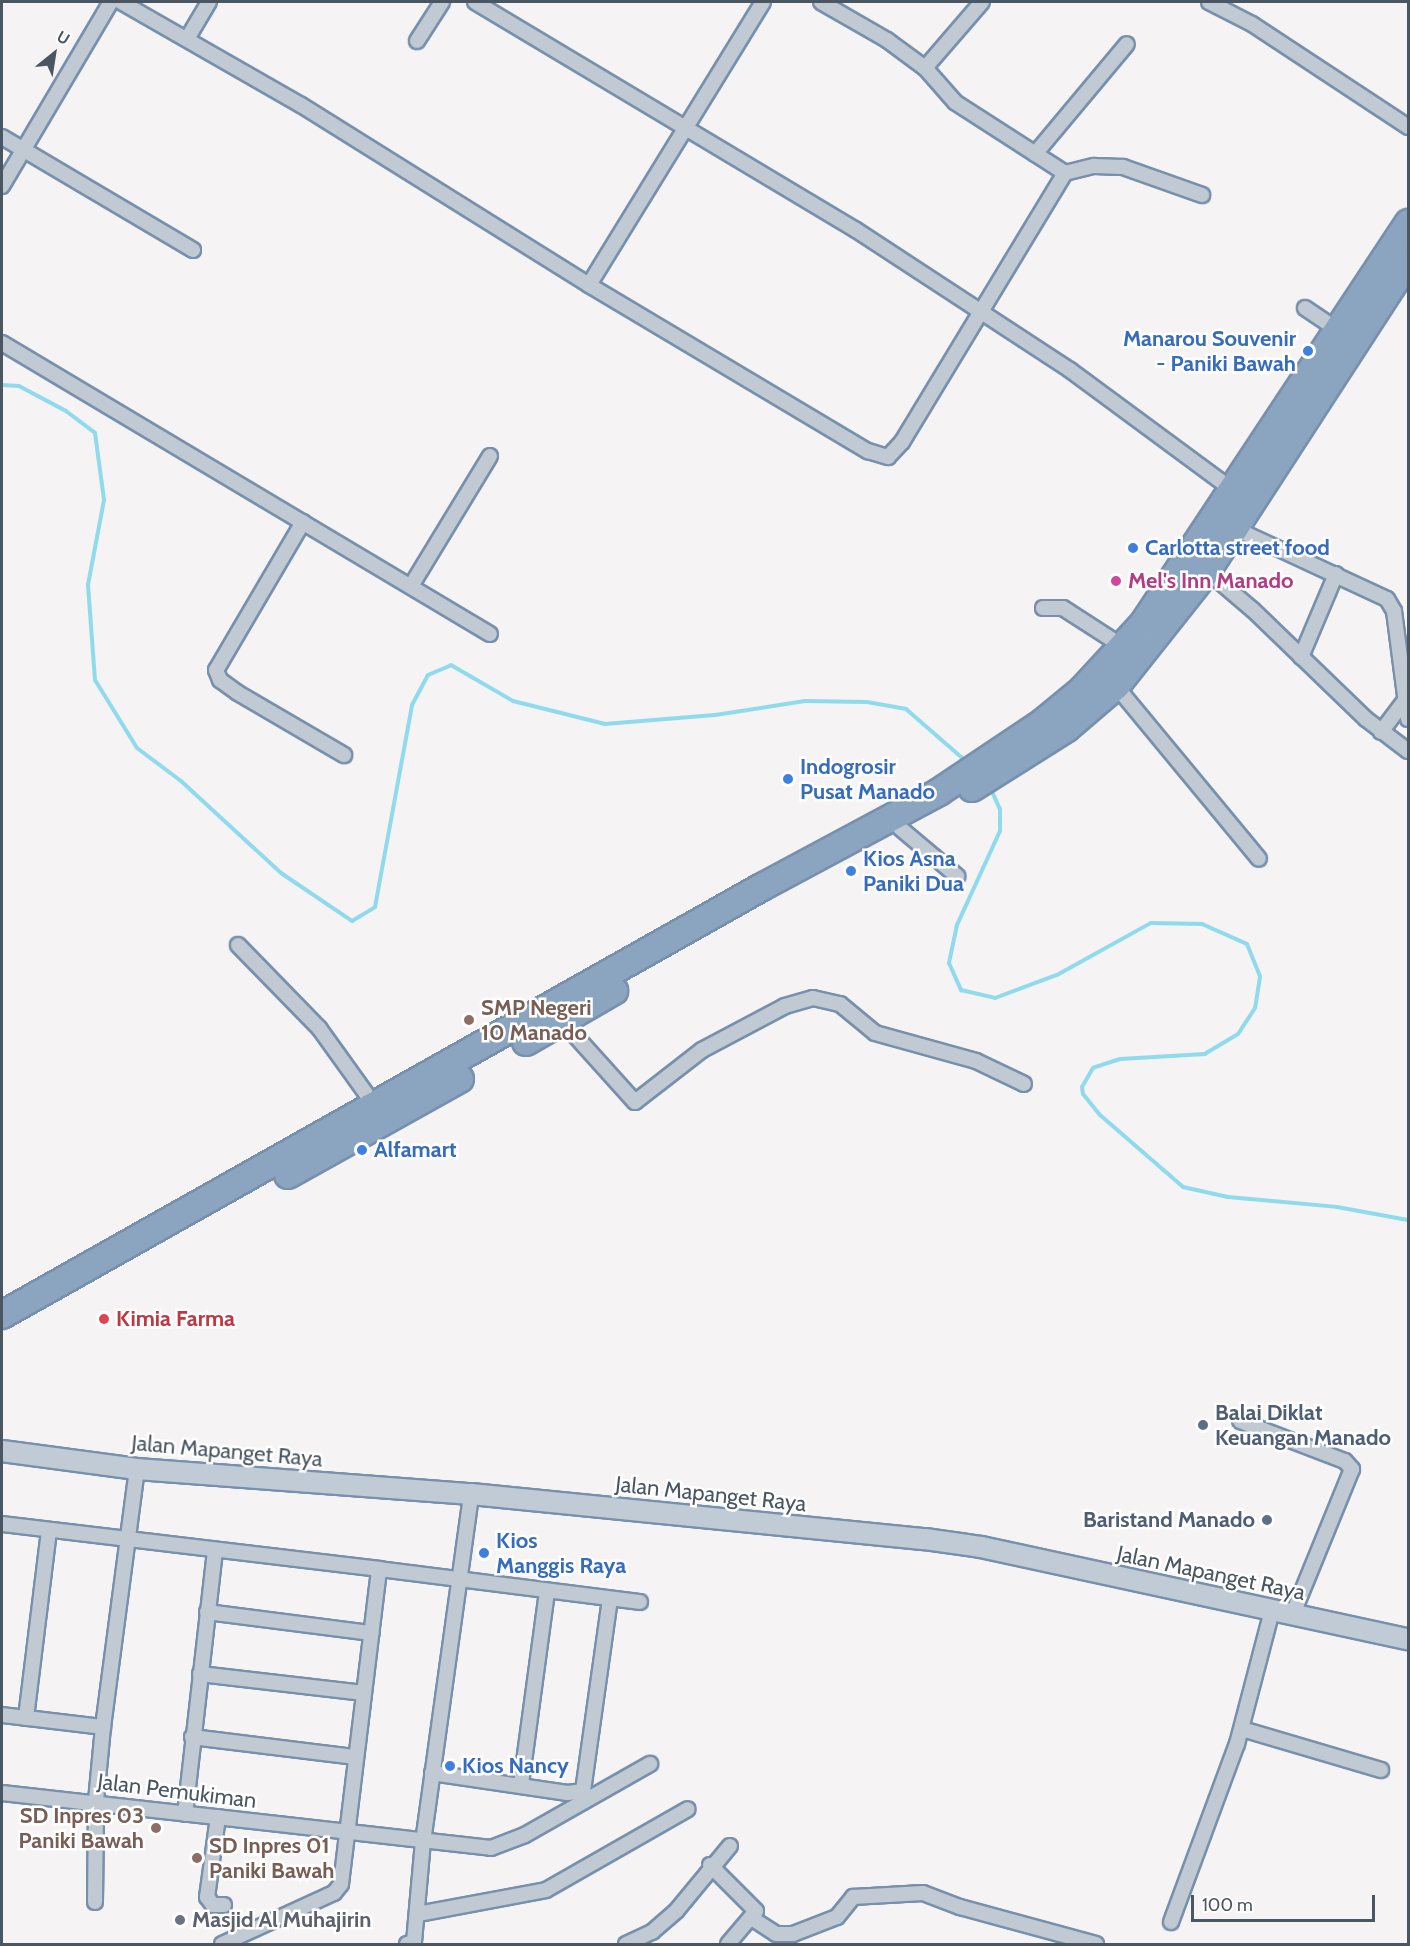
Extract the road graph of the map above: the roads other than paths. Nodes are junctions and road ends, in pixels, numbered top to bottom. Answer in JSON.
{"nodes":[{"id":1,"x":111,"y":2,"type":"edge"},
{"id":2,"x":121,"y":2,"type":"edge"},
{"id":3,"x":209,"y":2,"type":"edge"},
{"id":4,"x":442,"y":2,"type":"edge"},
{"id":5,"x":475,"y":2,"type":"edge"},
{"id":6,"x":763,"y":2,"type":"edge"},
{"id":7,"x":821,"y":2,"type":"edge"},
{"id":8,"x":982,"y":2,"type":"edge"},
{"id":9,"x":1209,"y":2,"type":"edge"},
{"id":10,"x":187,"y":39,"type":"junction"},
{"id":11,"x":417,"y":41,"type":"dead end"},
{"id":12,"x":1127,"y":44,"type":"dead end"},
{"id":13,"x":925,"y":68,"type":"junction"},
{"id":14,"x":1408,"y":127,"type":"edge"},
{"id":15,"x":685,"y":131,"type":"junction"},
{"id":16,"x":2,"y":137,"type":"edge"},
{"id":17,"x":24,"y":151,"type":"junction"},
{"id":18,"x":1035,"y":154,"type":"junction"},
{"id":19,"x":1065,"y":173,"type":"junction"},
{"id":20,"x":2,"y":186,"type":"edge"},
{"id":21,"x":1202,"y":195,"type":"dead end"},
{"id":22,"x":1408,"y":223,"type":"edge"},
{"id":23,"x":193,"y":250,"type":"dead end"},
{"id":24,"x":1408,"y":262,"type":"edge"},
{"id":25,"x":590,"y":285,"type":"junction"},
{"id":26,"x":1305,"y":308,"type":"dead end"},
{"id":27,"x":980,"y":313,"type":"junction"},
{"id":28,"x":1338,"y":330,"type":"junction"},
{"id":29,"x":2,"y":343,"type":"edge"},
{"id":30,"x":490,"y":456,"type":"dead end"},
{"id":31,"x":1233,"y":490,"type":"junction"},
{"id":32,"x":303,"y":522,"type":"junction"},
{"id":33,"x":1236,"y":529,"type":"junction"},
{"id":34,"x":1207,"y":571,"type":"junction"},
{"id":35,"x":1336,"y":574,"type":"junction"},
{"id":36,"x":411,"y":586,"type":"junction"},
{"id":37,"x":1043,"y":608,"type":"dead end"},
{"id":38,"x":490,"y":634,"type":"dead end"},
{"id":39,"x":1125,"y":648,"type":"junction"},
{"id":40,"x":1301,"y":657,"type":"junction"},
{"id":41,"x":1116,"y":687,"type":"junction"},
{"id":42,"x":1406,"y":699,"type":"junction"},
{"id":43,"x":1408,"y":719,"type":"edge"},
{"id":44,"x":1381,"y":732,"type":"junction"},
{"id":45,"x":1024,"y":746,"type":"junction"},
{"id":46,"x":1408,"y":752,"type":"edge"},
{"id":47,"x":344,"y":755,"type":"dead end"},
{"id":48,"x":963,"y":785,"type":"junction"},
{"id":49,"x":900,"y":828,"type":"junction"},
{"id":50,"x":1259,"y":859,"type":"dead end"},
{"id":51,"x":957,"y":876,"type":"dead end"},
{"id":52,"x":766,"y":895,"type":"junction"},
{"id":53,"x":238,"y":945,"type":"dead end"},
{"id":54,"x":562,"y":1021,"type":"junction"},
{"id":55,"x":1024,"y":1084,"type":"dead end"},
{"id":56,"x":375,"y":1106,"type":"junction"},
{"id":57,"x":2,"y":1316,"type":"edge"},
{"id":58,"x":2,"y":1333,"type":"edge"},
{"id":59,"x":1239,"y":1421,"type":"dead end"},
{"id":60,"x":2,"y":1451,"type":"edge"},
{"id":61,"x":137,"y":1469,"type":"junction"},
{"id":62,"x":471,"y":1494,"type":"junction"},
{"id":63,"x":2,"y":1524,"type":"edge"},
{"id":64,"x":49,"y":1530,"type":"junction"},
{"id":65,"x":128,"y":1540,"type":"junction"},
{"id":66,"x":215,"y":1550,"type":"junction"},
{"id":67,"x":379,"y":1569,"type":"junction"},
{"id":68,"x":458,"y":1580,"type":"junction"},
{"id":69,"x":547,"y":1591,"type":"junction"},
{"id":70,"x":610,"y":1599,"type":"junction"},
{"id":71,"x":639,"y":1602,"type":"dead end"},
{"id":72,"x":1272,"y":1611,"type":"junction"},
{"id":73,"x":207,"y":1612,"type":"junction"},
{"id":74,"x":1292,"y":1616,"type":"junction"},
{"id":75,"x":372,"y":1633,"type":"junction"},
{"id":76,"x":1408,"y":1639,"type":"edge"},
{"id":77,"x":200,"y":1674,"type":"junction"},
{"id":78,"x":364,"y":1693,"type":"junction"},
{"id":79,"x":2,"y":1714,"type":"edge"},
{"id":80,"x":26,"y":1718,"type":"junction"},
{"id":81,"x":103,"y":1727,"type":"junction"},
{"id":82,"x":1242,"y":1729,"type":"junction"},
{"id":83,"x":192,"y":1737,"type":"junction"},
{"id":84,"x":356,"y":1757,"type":"junction"},
{"id":85,"x":650,"y":1764,"type":"dead end"},
{"id":86,"x":1381,"y":1770,"type":"dead end"},
{"id":87,"x":432,"y":1773,"type":"junction"},
{"id":88,"x":521,"y":1784,"type":"junction"},
{"id":89,"x":2,"y":1793,"type":"edge"},
{"id":90,"x":96,"y":1801,"type":"junction"},
{"id":91,"x":688,"y":1809,"type":"dead end"},
{"id":92,"x":185,"y":1814,"type":"junction"},
{"id":93,"x":218,"y":1817,"type":"junction"},
{"id":94,"x":347,"y":1833,"type":"junction"},
{"id":95,"x":423,"y":1842,"type":"junction"},
{"id":96,"x":730,"y":1846,"type":"dead end"},
{"id":97,"x":711,"y":1865,"type":"junction"},
{"id":98,"x":95,"y":1902,"type":"dead end"},
{"id":99,"x":224,"y":1905,"type":"dead end"},
{"id":100,"x":418,"y":1914,"type":"junction"},
{"id":101,"x":753,"y":1918,"type":"junction"},
{"id":102,"x":1171,"y":1922,"type":"dead end"},
{"id":103,"x":646,"y":1940,"type":"edge"},
{"id":104,"x":222,"y":1944,"type":"edge"},
{"id":105,"x":412,"y":1944,"type":"edge"},
{"id":106,"x":626,"y":1944,"type":"edge"},
{"id":107,"x":728,"y":1944,"type":"edge"},
{"id":108,"x":1096,"y":1944,"type":"edge"}],
"edges":[{"from":1,"to":17,"type":"street"},
{"from":2,"to":10,"type":"street"},
{"from":3,"to":10,"type":"street"},
{"from":4,"to":11,"type":"street"},
{"from":5,"to":15,"type":"street"},
{"from":6,"to":15,"type":"street"},
{"from":7,"to":13,"type":"street"},
{"from":8,"to":13,"type":"street"},
{"from":9,"to":14,"type":"street"},
{"from":10,"to":25,"type":"street"},
{"from":12,"to":18,"type":"street"},
{"from":13,"to":18,"type":"street"},
{"from":15,"to":25,"type":"street"},
{"from":15,"to":27,"type":"street"},
{"from":16,"to":17,"type":"street"},
{"from":17,"to":20,"type":"street"},
{"from":17,"to":23,"type":"street"},
{"from":18,"to":19,"type":"street"},
{"from":19,"to":21,"type":"street"},
{"from":19,"to":27,"type":"street"},
{"from":22,"to":28,"type":"highway"},
{"from":24,"to":33,"type":"highway"},
{"from":25,"to":27,"type":"street"},
{"from":26,"to":28,"type":"street"},
{"from":27,"to":31,"type":"street"},
{"from":28,"to":31,"type":"highway"},
{"from":29,"to":32,"type":"street"},
{"from":30,"to":36,"type":"street"},
{"from":31,"to":39,"type":"highway"},
{"from":32,"to":36,"type":"street"},
{"from":32,"to":47,"type":"street"},
{"from":33,"to":34,"type":"highway"},
{"from":33,"to":35,"type":"street"},
{"from":34,"to":40,"type":"street"},
{"from":34,"to":41,"type":"highway"},
{"from":35,"to":40,"type":"street"},
{"from":35,"to":42,"type":"street"},
{"from":36,"to":38,"type":"street"},
{"from":37,"to":39,"type":"street"},
{"from":39,"to":45,"type":"highway"},
{"from":40,"to":44,"type":"street"},
{"from":41,"to":45,"type":"highway"},
{"from":41,"to":50,"type":"street"},
{"from":42,"to":43,"type":"street"},
{"from":42,"to":44,"type":"street"},
{"from":44,"to":46,"type":"street"},
{"from":45,"to":48,"type":"highway"},
{"from":48,"to":49,"type":"highway"},
{"from":48,"to":52,"type":"highway"},
{"from":49,"to":51,"type":"street"},
{"from":49,"to":52,"type":"highway"},
{"from":52,"to":54,"type":"highway"},
{"from":52,"to":56,"type":"highway"},
{"from":53,"to":56,"type":"street"},
{"from":54,"to":55,"type":"street"},
{"from":54,"to":58,"type":"highway"},
{"from":56,"to":57,"type":"highway"},
{"from":59,"to":74,"type":"street"},
{"from":60,"to":61,"type":"street","name":"Jalan Mapanget Raya"},
{"from":61,"to":62,"type":"street","name":"Jalan Mapanget Raya"},
{"from":61,"to":65,"type":"street"},
{"from":62,"to":68,"type":"street"},
{"from":62,"to":72,"type":"street","name":"Jalan Mapanget Raya"},
{"from":63,"to":64,"type":"street"},
{"from":64,"to":65,"type":"street"},
{"from":64,"to":80,"type":"street"},
{"from":65,"to":66,"type":"street"},
{"from":65,"to":81,"type":"street"},
{"from":66,"to":67,"type":"street"},
{"from":66,"to":73,"type":"street"},
{"from":67,"to":68,"type":"street"},
{"from":67,"to":75,"type":"street"},
{"from":68,"to":69,"type":"street"},
{"from":68,"to":87,"type":"street"},
{"from":69,"to":70,"type":"street"},
{"from":69,"to":88,"type":"street"},
{"from":70,"to":71,"type":"street"},
{"from":70,"to":88,"type":"street"},
{"from":72,"to":74,"type":"street","name":"Jalan Mapanget Raya"},
{"from":72,"to":82,"type":"street"},
{"from":73,"to":75,"type":"street"},
{"from":73,"to":77,"type":"street"},
{"from":74,"to":76,"type":"street","name":"Jalan Mapanget Raya"},
{"from":75,"to":78,"type":"street"},
{"from":77,"to":78,"type":"street"},
{"from":77,"to":83,"type":"street"},
{"from":78,"to":84,"type":"street"},
{"from":79,"to":80,"type":"street"},
{"from":80,"to":81,"type":"street"},
{"from":81,"to":90,"type":"street"},
{"from":82,"to":86,"type":"street"},
{"from":82,"to":102,"type":"street"},
{"from":83,"to":84,"type":"street"},
{"from":83,"to":92,"type":"street"},
{"from":84,"to":94,"type":"street"},
{"from":85,"to":95,"type":"street","name":"Jalan Pemukiman"},
{"from":87,"to":88,"type":"street"},
{"from":87,"to":95,"type":"street"},
{"from":89,"to":90,"type":"street","name":"Jalan Pemukiman"},
{"from":90,"to":92,"type":"street","name":"Jalan Pemukiman"},
{"from":90,"to":98,"type":"street"},
{"from":91,"to":100,"type":"street"},
{"from":92,"to":93,"type":"street","name":"Jalan Pemukiman"},
{"from":93,"to":94,"type":"street","name":"Jalan Pemukiman"},
{"from":93,"to":99,"type":"street"},
{"from":94,"to":95,"type":"street","name":"Jalan Pemukiman"},
{"from":94,"to":104,"type":"street"},
{"from":95,"to":100,"type":"street"},
{"from":96,"to":97,"type":"street"},
{"from":97,"to":101,"type":"street"},
{"from":97,"to":103,"type":"street"},
{"from":100,"to":105,"type":"street"},
{"from":101,"to":107,"type":"street"},
{"from":101,"to":108,"type":"street"},
{"from":103,"to":106,"type":"street"}]}
